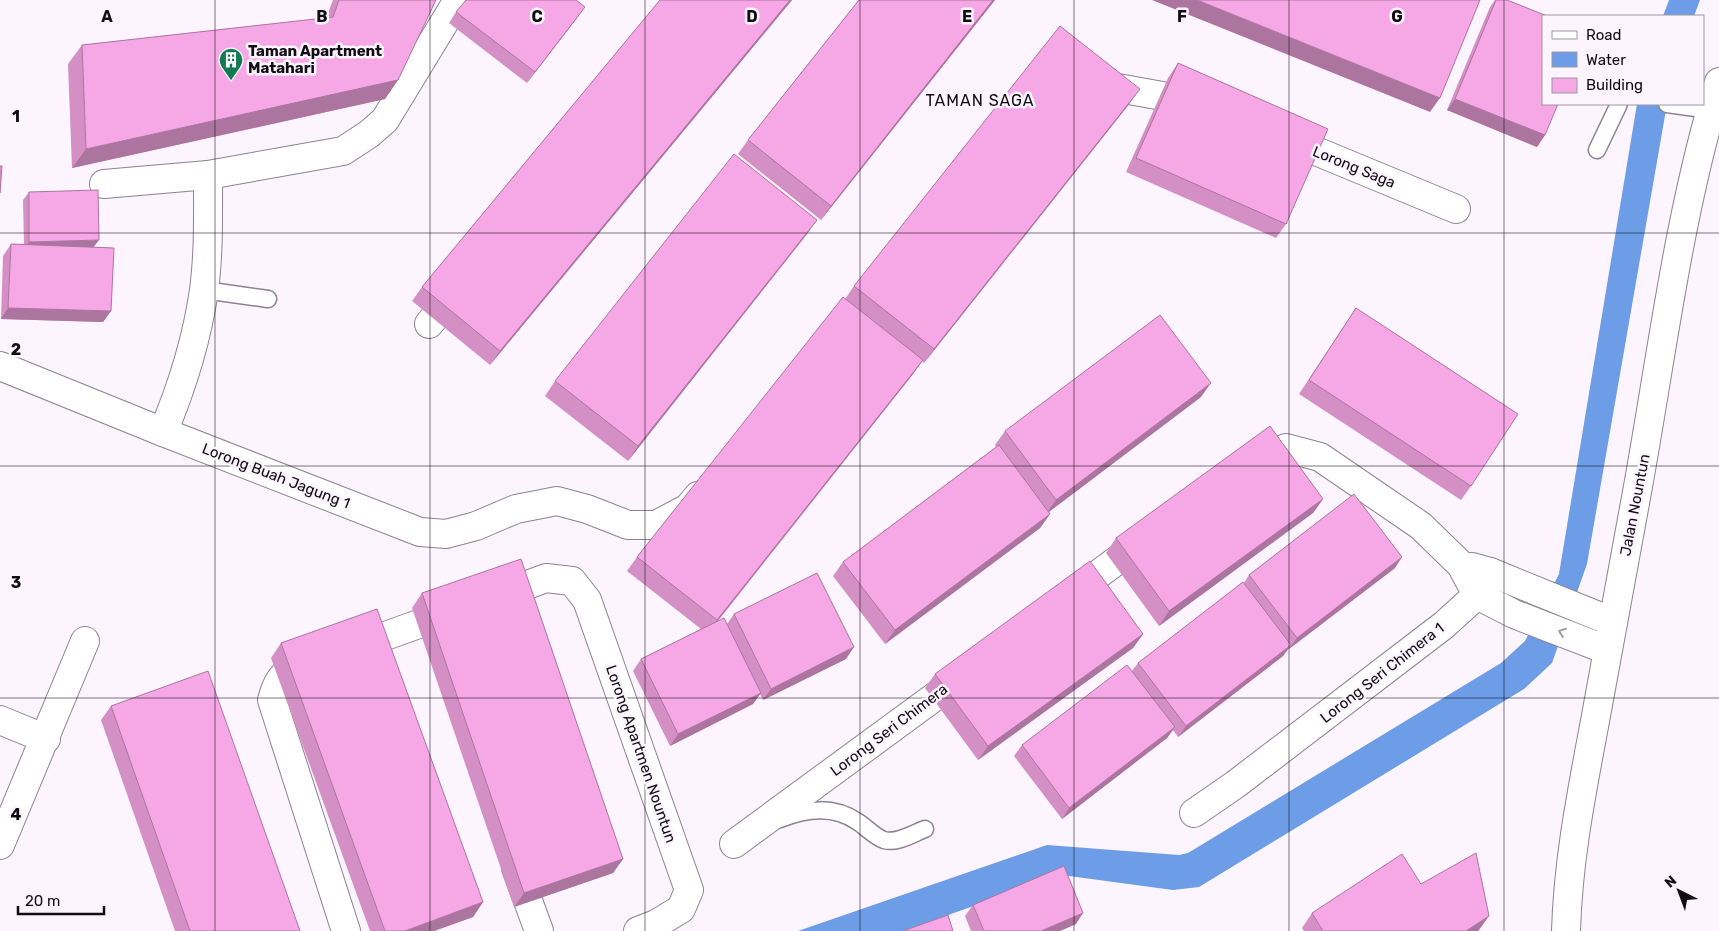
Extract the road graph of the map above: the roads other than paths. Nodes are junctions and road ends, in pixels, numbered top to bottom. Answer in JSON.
{"nodes":[{"id":1,"x":458,"y":0,"type":"edge"},
{"id":2,"x":1719,"y":82,"type":"edge"},
{"id":3,"x":1075,"y":84,"type":"edge"},
{"id":4,"x":1619,"y":105,"type":"edge"},
{"id":5,"x":1678,"y":105,"type":"edge"},
{"id":6,"x":1710,"y":110,"type":"junction"},
{"id":7,"x":1223,"y":112,"type":"edge"},
{"id":8,"x":1258,"y":127,"type":"edge"},
{"id":9,"x":1597,"y":150,"type":"dead end"},
{"id":10,"x":208,"y":176,"type":"junction"},
{"id":11,"x":104,"y":184,"type":"dead end"},
{"id":12,"x":1456,"y":209,"type":"dead end"},
{"id":13,"x":474,"y":270,"type":"edge"},
{"id":14,"x":204,"y":290,"type":"junction"},
{"id":15,"x":268,"y":300,"type":"dead end"},
{"id":16,"x":429,"y":324,"type":"dead end"},
{"id":17,"x":0,"y":366,"type":"edge"},
{"id":18,"x":163,"y":432,"type":"junction"},
{"id":19,"x":1233,"y":475,"type":"edge"},
{"id":20,"x":714,"y":478,"type":"edge"},
{"id":21,"x":1161,"y":528,"type":"edge"},
{"id":22,"x":1461,"y":565,"type":"junction"},
{"id":23,"x":1490,"y":572,"type":"junction"},
{"id":24,"x":1477,"y":595,"type":"junction"},
{"id":25,"x":1050,"y":610,"type":"edge"},
{"id":26,"x":1613,"y":622,"type":"junction"},
{"id":27,"x":85,"y":641,"type":"dead end"},
{"id":28,"x":1608,"y":650,"type":"junction"},
{"id":29,"x":979,"y":664,"type":"edge"},
{"id":30,"x":0,"y":720,"type":"edge"},
{"id":31,"x":46,"y":739,"type":"junction"},
{"id":32,"x":1194,"y":813,"type":"dead end"},
{"id":33,"x":757,"y":828,"type":"junction"},
{"id":34,"x":925,"y":829,"type":"dead end"},
{"id":35,"x":507,"y":842,"type":"edge"},
{"id":36,"x":734,"y":844,"type":"dead end"},
{"id":37,"x":0,"y":845,"type":"edge"},
{"id":38,"x":346,"y":931,"type":"edge"},
{"id":39,"x":539,"y":931,"type":"edge"},
{"id":40,"x":638,"y":931,"type":"edge"},
{"id":41,"x":1566,"y":931,"type":"edge"}],
"edges":[{"from":1,"to":10,"type":"street"},
{"from":2,"to":6,"type":"street","name":"Jalan Nountun"},
{"from":3,"to":7,"type":"street"},
{"from":4,"to":9,"type":"lane"},
{"from":5,"to":6,"type":"lane"},
{"from":6,"to":26,"type":"street","name":"Jalan Nountun"},
{"from":8,"to":12,"type":"street","name":"Lorong Saga"},
{"from":10,"to":11,"type":"street"},
{"from":10,"to":14,"type":"street"},
{"from":13,"to":16,"type":"street"},
{"from":14,"to":15,"type":"lane"},
{"from":14,"to":18,"type":"street"},
{"from":17,"to":18,"type":"street","name":"Lorong Buah Jagung 1"},
{"from":18,"to":20,"type":"street","name":"Lorong Buah Jagung 1"},
{"from":19,"to":22,"type":"street"},
{"from":21,"to":25,"type":"street"},
{"from":22,"to":23,"type":"street"},
{"from":22,"to":24,"type":"street"},
{"from":23,"to":24,"type":"street","name":"Lorong Seri Chimera 1"},
{"from":23,"to":26,"type":"street"},
{"from":28,"to":24,"type":"street","one_way":true},
{"from":24,"to":32,"type":"street","name":"Lorong Seri Chimera 1"},
{"from":26,"to":28,"type":"street","name":"Jalan Nountun"},
{"from":27,"to":31,"type":"street"},
{"from":28,"to":41,"type":"street","name":"Jalan Nountun"},
{"from":29,"to":33,"type":"street","name":"Lorong Seri Chimera"},
{"from":30,"to":31,"type":"street"},
{"from":31,"to":37,"type":"street"},
{"from":33,"to":34,"type":"lane"},
{"from":33,"to":36,"type":"street","name":"Lorong Seri Chimera"},
{"from":35,"to":39,"type":"street"},
{"from":38,"to":40,"type":"street","name":"Lorong Apartmen Nountun"}]}
